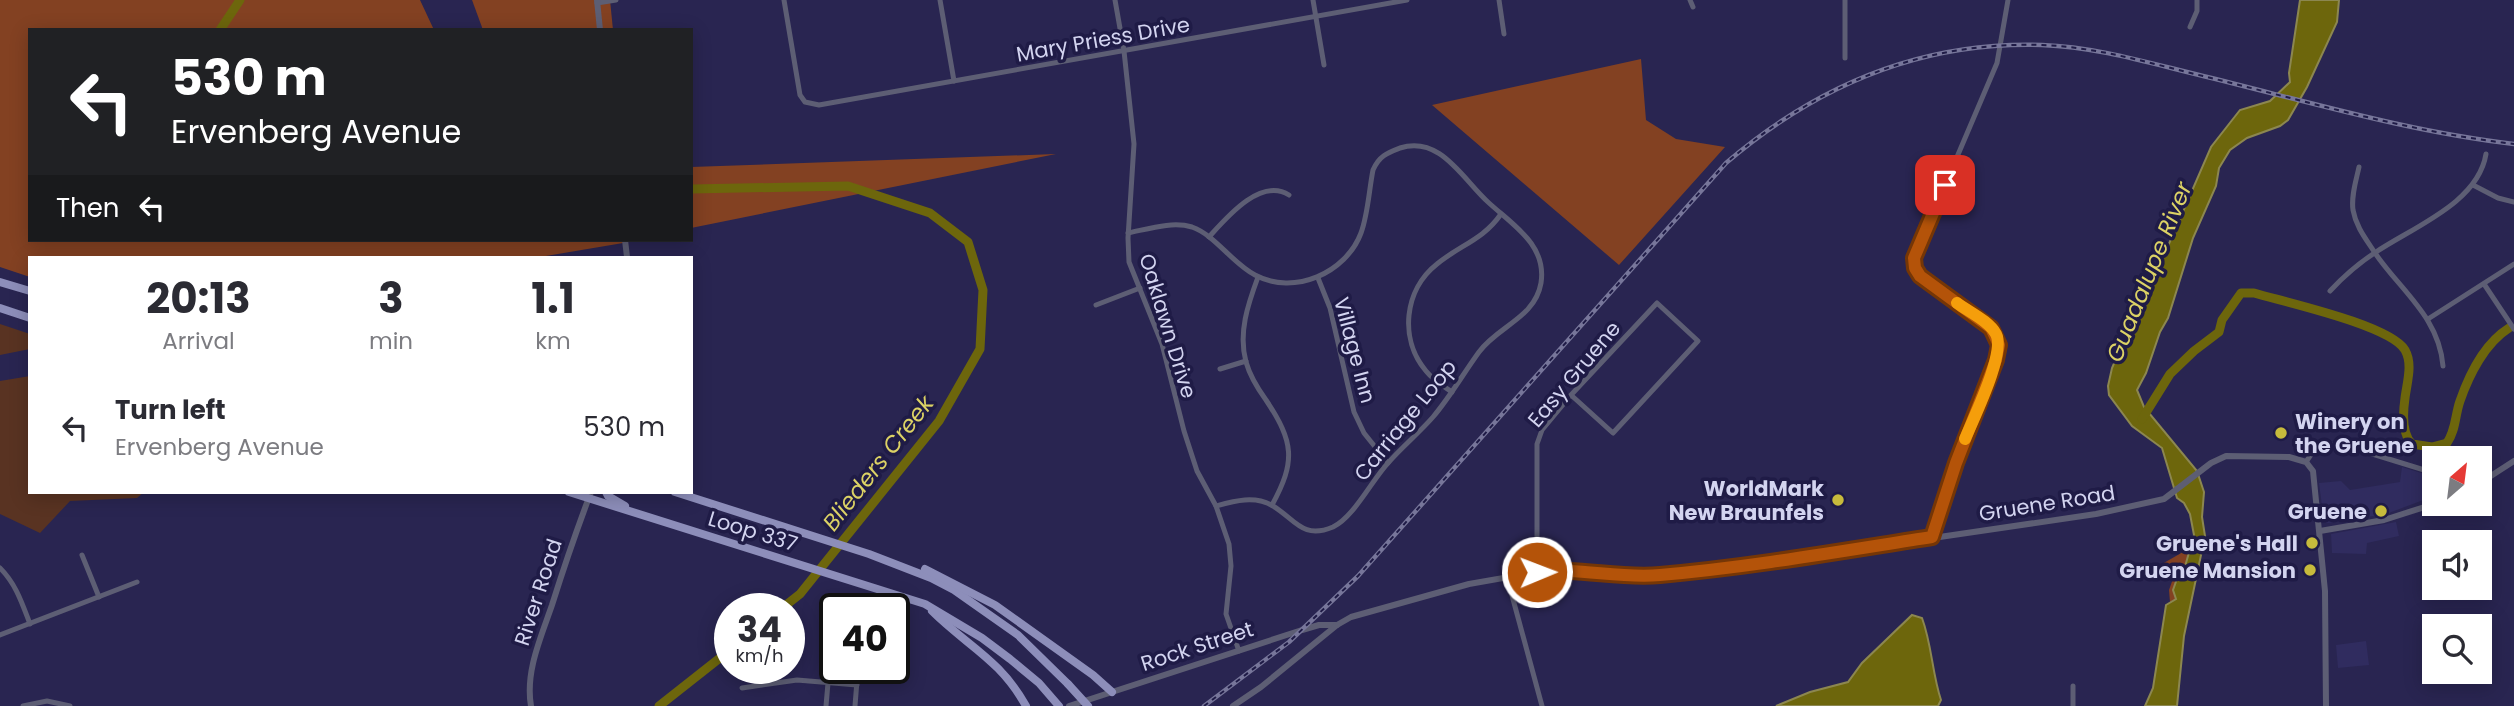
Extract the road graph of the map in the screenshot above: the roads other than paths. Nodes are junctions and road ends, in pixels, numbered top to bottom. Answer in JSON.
{"nodes":[{"id":1,"x":616,"y":0,"type":"edge"},
{"id":2,"x":784,"y":0,"type":"edge"},
{"id":3,"x":940,"y":0,"type":"edge"},
{"id":4,"x":1115,"y":0,"type":"edge"},
{"id":5,"x":1313,"y":0,"type":"edge"},
{"id":6,"x":1407,"y":0,"type":"edge"},
{"id":7,"x":1499,"y":0,"type":"edge"},
{"id":8,"x":1690,"y":0,"type":"edge"},
{"id":9,"x":1845,"y":0,"type":"edge"},
{"id":10,"x":2008,"y":0,"type":"edge"},
{"id":11,"x":2197,"y":0,"type":"edge"},
{"id":12,"x":597,"y":2,"type":"edge"},
{"id":13,"x":1693,"y":7,"type":"dead end"},
{"id":14,"x":1316,"y":17,"type":"junction"},
{"id":15,"x":2190,"y":27,"type":"dead end"},
{"id":16,"x":600,"y":28,"type":"edge"},
{"id":17,"x":1504,"y":34,"type":"dead end"},
{"id":18,"x":1124,"y":51,"type":"junction"},
{"id":19,"x":1845,"y":58,"type":"dead end"},
{"id":20,"x":1324,"y":65,"type":"dead end"},
{"id":21,"x":954,"y":81,"type":"junction"},
{"id":22,"x":2486,"y":154,"type":"dead end"},
{"id":23,"x":2358,"y":167,"type":"dead end"},
{"id":24,"x":2473,"y":185,"type":"junction"},
{"id":25,"x":1289,"y":195,"type":"dead end"},
{"id":26,"x":2514,"y":202,"type":"edge"},
{"id":27,"x":1501,"y":214,"type":"junction"},
{"id":28,"x":1128,"y":233,"type":"junction"},
{"id":29,"x":1209,"y":237,"type":"junction"},
{"id":30,"x":2375,"y":252,"type":"junction"},
{"id":31,"x":2514,"y":264,"type":"edge"},
{"id":32,"x":1258,"y":277,"type":"junction"},
{"id":33,"x":1318,"y":278,"type":"junction"},
{"id":34,"x":0,"y":282,"type":"edge"},
{"id":35,"x":2484,"y":284,"type":"junction"},
{"id":36,"x":1140,"y":288,"type":"junction"},
{"id":37,"x":28,"y":290,"type":"edge"},
{"id":38,"x":2330,"y":291,"type":"dead end"},
{"id":39,"x":1096,"y":305,"type":"dead end"},
{"id":40,"x":0,"y":309,"type":"edge"},
{"id":41,"x":28,"y":317,"type":"edge"},
{"id":42,"x":2428,"y":319,"type":"junction"},
{"id":43,"x":2514,"y":329,"type":"edge"},
{"id":44,"x":1246,"y":361,"type":"junction"},
{"id":45,"x":2442,"y":366,"type":"dead end"},
{"id":46,"x":1220,"y":369,"type":"dead end"},
{"id":47,"x":1452,"y":392,"type":"junction"},
{"id":48,"x":1571,"y":395,"type":"junction"},
{"id":49,"x":2514,"y":461,"type":"edge"},
{"id":50,"x":2306,"y":462,"type":"junction"},
{"id":51,"x":1388,"y":463,"type":"junction"},
{"id":52,"x":2422,"y":469,"type":"edge"},
{"id":53,"x":2492,"y":475,"type":"edge"},
{"id":54,"x":608,"y":494,"type":"edge"},
{"id":55,"x":681,"y":494,"type":"edge"},
{"id":56,"x":590,"y":495,"type":"edge"},
{"id":57,"x":1272,"y":505,"type":"junction"},
{"id":58,"x":1216,"y":506,"type":"junction"},
{"id":59,"x":2422,"y":508,"type":"edge"},
{"id":60,"x":646,"y":517,"type":"junction"},
{"id":61,"x":2320,"y":531,"type":"junction"},
{"id":62,"x":1932,"y":537,"type":"junction"},
{"id":63,"x":869,"y":554,"type":"junction"},
{"id":64,"x":82,"y":555,"type":"dead end"},
{"id":65,"x":0,"y":568,"type":"edge"},
{"id":66,"x":1537,"y":572,"type":"junction"},
{"id":67,"x":1507,"y":577,"type":"junction"},
{"id":68,"x":137,"y":582,"type":"dead end"},
{"id":69,"x":99,"y":597,"type":"junction"},
{"id":70,"x":925,"y":604,"type":"junction"},
{"id":71,"x":30,"y":624,"type":"junction"},
{"id":72,"x":1337,"y":625,"type":"junction"},
{"id":73,"x":0,"y":635,"type":"edge"},
{"id":74,"x":1239,"y":651,"type":"junction"},
{"id":75,"x":819,"y":682,"type":"edge"},
{"id":76,"x":828,"y":684,"type":"edge"},
{"id":77,"x":842,"y":684,"type":"edge"},
{"id":78,"x":857,"y":685,"type":"joint"},
{"id":79,"x":2073,"y":686,"type":"dead end"},
{"id":80,"x":742,"y":688,"type":"dead end"},
{"id":81,"x":1112,"y":692,"type":"junction"},
{"id":82,"x":23,"y":706,"type":"edge"},
{"id":83,"x":70,"y":706,"type":"edge"},
{"id":84,"x":530,"y":706,"type":"edge"},
{"id":85,"x":826,"y":706,"type":"edge"},
{"id":86,"x":855,"y":706,"type":"edge"},
{"id":87,"x":1026,"y":706,"type":"edge"},
{"id":88,"x":1059,"y":706,"type":"edge"},
{"id":89,"x":1069,"y":706,"type":"edge"},
{"id":90,"x":1088,"y":706,"type":"edge"},
{"id":91,"x":1233,"y":706,"type":"edge"},
{"id":92,"x":1542,"y":706,"type":"edge"},
{"id":93,"x":2073,"y":706,"type":"edge"},
{"id":94,"x":2326,"y":706,"type":"edge"}],
"edges":[{"from":1,"to":12,"type":"street"},
{"from":2,"to":21,"type":"street","name":"Mary Priess Drive"},
{"from":3,"to":21,"type":"street"},
{"from":4,"to":18,"type":"street","name":"Oaklawn Drive"},
{"from":5,"to":14,"type":"street"},
{"from":6,"to":14,"type":"street","name":"Mary Priess Drive"},
{"from":7,"to":17,"type":"street"},
{"from":8,"to":13,"type":"street"},
{"from":9,"to":19,"type":"street"},
{"from":10,"to":62,"type":"street"},
{"from":11,"to":15,"type":"street"},
{"from":12,"to":16,"type":"street"},
{"from":14,"to":18,"type":"street","name":"Mary Priess Drive"},
{"from":14,"to":20,"type":"street"},
{"from":18,"to":21,"type":"street","name":"Mary Priess Drive"},
{"from":18,"to":28,"type":"street","name":"Oaklawn Drive"},
{"from":22,"to":24,"type":"street"},
{"from":23,"to":30,"type":"street"},
{"from":24,"to":26,"type":"street"},
{"from":24,"to":30,"type":"street"},
{"from":25,"to":29,"type":"street"},
{"from":27,"to":33,"type":"street","name":"Carriage Loop"},
{"from":27,"to":47,"type":"street","name":"Carriage Loop"},
{"from":27,"to":47,"type":"street"},
{"from":28,"to":29,"type":"street"},
{"from":28,"to":36,"type":"street","name":"Oaklawn Drive"},
{"from":29,"to":32,"type":"street"},
{"from":30,"to":38,"type":"street"},
{"from":30,"to":42,"type":"street"},
{"from":31,"to":35,"type":"street"},
{"from":32,"to":33,"type":"street","name":"Carriage Loop"},
{"from":32,"to":44,"type":"street"},
{"from":33,"to":51,"type":"street","name":"Village Inn"},
{"from":34,"to":37,"type":"main road"},
{"from":35,"to":42,"type":"street"},
{"from":35,"to":43,"type":"street"},
{"from":36,"to":39,"type":"street"},
{"from":36,"to":58,"type":"street","name":"Oaklawn Drive"},
{"from":40,"to":41,"type":"main road"},
{"from":42,"to":45,"type":"street"},
{"from":44,"to":46,"type":"street"},
{"from":44,"to":57,"type":"street"},
{"from":47,"to":51,"type":"street","name":"Carriage Loop"},
{"from":48,"to":48,"type":"street","name":"Easy Gruene"},
{"from":48,"to":66,"type":"street","name":"Easy Gruene"},
{"from":49,"to":53,"type":"street"},
{"from":50,"to":52,"type":"street"},
{"from":50,"to":61,"type":"street"},
{"from":50,"to":62,"type":"street","name":"Gruene Road"},
{"from":51,"to":57,"type":"street","name":"Carriage Loop"},
{"from":54,"to":60,"type":"main road"},
{"from":55,"to":63,"type":"main road","name":"Loop 337"},
{"from":56,"to":60,"type":"main road","name":"Loop 337"},
{"from":56,"to":84,"type":"street","name":"River Road"},
{"from":57,"to":58,"type":"street"},
{"from":58,"to":74,"type":"street","name":"Oaklawn Drive"},
{"from":59,"to":61,"type":"street"},
{"from":60,"to":70,"type":"main road","name":"Loop 337"},
{"from":61,"to":94,"type":"street"},
{"from":62,"to":66,"type":"street","name":"Gruene Road"},
{"from":63,"to":81,"type":"main road"},
{"from":63,"to":90,"type":"main road","name":"Loop 337","bridge":true},
{"from":64,"to":69,"type":"street"},
{"from":65,"to":71,"type":"street"},
{"from":66,"to":67,"type":"street","name":"Gruene Road"},
{"from":67,"to":72,"type":"street","name":"Gruene Road"},
{"from":67,"to":92,"type":"street"},
{"from":68,"to":69,"type":"street"},
{"from":69,"to":71,"type":"street"},
{"from":70,"to":87,"type":"main road"},
{"from":70,"to":88,"type":"main road","name":"Loop 337"},
{"from":71,"to":73,"type":"street"},
{"from":72,"to":74,"type":"street","name":"Rock Street"},
{"from":72,"to":91,"type":"street","name":"Gruene Road"},
{"from":74,"to":81,"type":"street","name":"Rock Street"},
{"from":75,"to":80,"type":"street"},
{"from":76,"to":85,"type":"street"},
{"from":77,"to":78,"type":"street"},
{"from":78,"to":86,"type":"street"},
{"from":79,"to":93,"type":"street"},
{"from":81,"to":89,"type":"street","name":"Rock Street"},
{"from":82,"to":83,"type":"street"}]}
